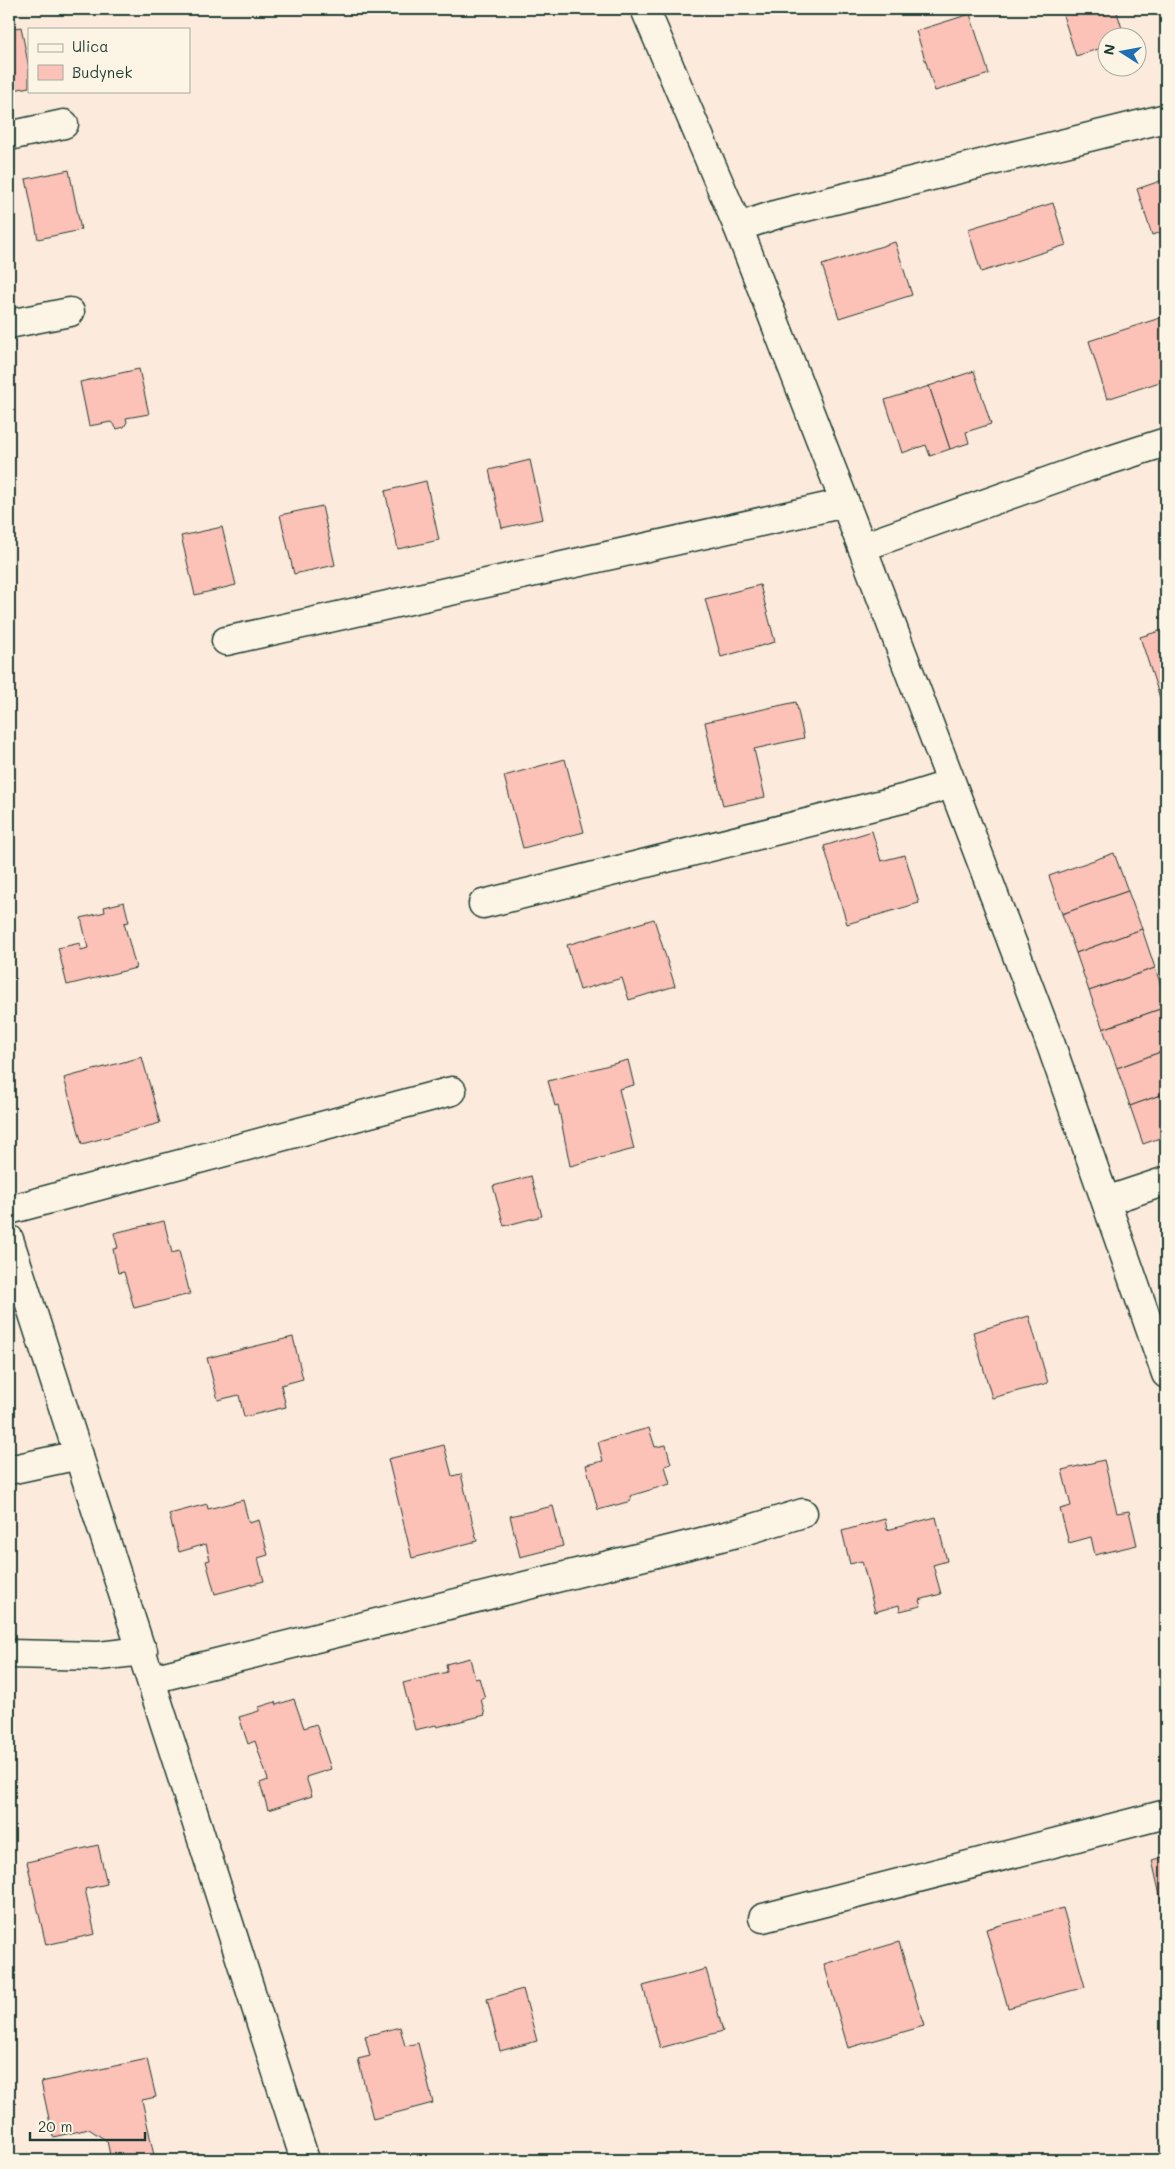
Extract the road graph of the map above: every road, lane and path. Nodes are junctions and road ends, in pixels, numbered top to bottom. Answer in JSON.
{"nodes":[{"id":1,"x":645,"y":9,"type":"edge"},
{"id":2,"x":1166,"y":118,"type":"edge"},
{"id":3,"x":64,"y":124,"type":"dead end"},
{"id":4,"x":9,"y":136,"type":"edge"},
{"id":5,"x":738,"y":226,"type":"junction"},
{"id":6,"x":70,"y":312,"type":"dead end"},
{"id":7,"x":9,"y":324,"type":"edge"},
{"id":8,"x":1166,"y":442,"type":"edge"},
{"id":9,"x":845,"y":503,"type":"junction"},
{"id":10,"x":862,"y":547,"type":"junction"},
{"id":11,"x":226,"y":640,"type":"dead end"},
{"id":12,"x":951,"y":784,"type":"junction"},
{"id":13,"x":483,"y":904,"type":"dead end"},
{"id":14,"x":452,"y":1091,"type":"dead end"},
{"id":15,"x":1166,"y":1181,"type":"edge"},
{"id":16,"x":1106,"y":1201,"type":"junction"},
{"id":17,"x":9,"y":1210,"type":"edge"},
{"id":18,"x":9,"y":1239,"type":"edge"},
{"id":19,"x":15,"y":1277,"type":"edge"},
{"id":20,"x":1166,"y":1374,"type":"edge"},
{"id":21,"x":79,"y":1455,"type":"junction"},
{"id":22,"x":9,"y":1470,"type":"edge"},
{"id":23,"x":803,"y":1513,"type":"dead end"},
{"id":24,"x":143,"y":1651,"type":"junction"},
{"id":25,"x":9,"y":1654,"type":"edge"},
{"id":26,"x":152,"y":1679,"type":"junction"},
{"id":27,"x":1166,"y":1814,"type":"edge"},
{"id":28,"x":763,"y":1918,"type":"dead end"},
{"id":29,"x":305,"y":2160,"type":"edge"}],
"edges":[{"from":1,"to":5,"type":"street"},
{"from":2,"to":5,"type":"street"},
{"from":3,"to":4,"type":"street"},
{"from":5,"to":9,"type":"street"},
{"from":6,"to":7,"type":"street"},
{"from":8,"to":10,"type":"street"},
{"from":9,"to":10,"type":"street"},
{"from":9,"to":11,"type":"street"},
{"from":10,"to":12,"type":"street"},
{"from":12,"to":13,"type":"street"},
{"from":12,"to":16,"type":"street"},
{"from":14,"to":17,"type":"street"},
{"from":15,"to":16,"type":"street"},
{"from":16,"to":20,"type":"street"},
{"from":18,"to":19,"type":"street"},
{"from":19,"to":21,"type":"street"},
{"from":21,"to":22,"type":"street"},
{"from":21,"to":24,"type":"street"},
{"from":23,"to":26,"type":"street"},
{"from":24,"to":25,"type":"street"},
{"from":24,"to":26,"type":"street"},
{"from":26,"to":29,"type":"street"},
{"from":27,"to":28,"type":"street"}]}
